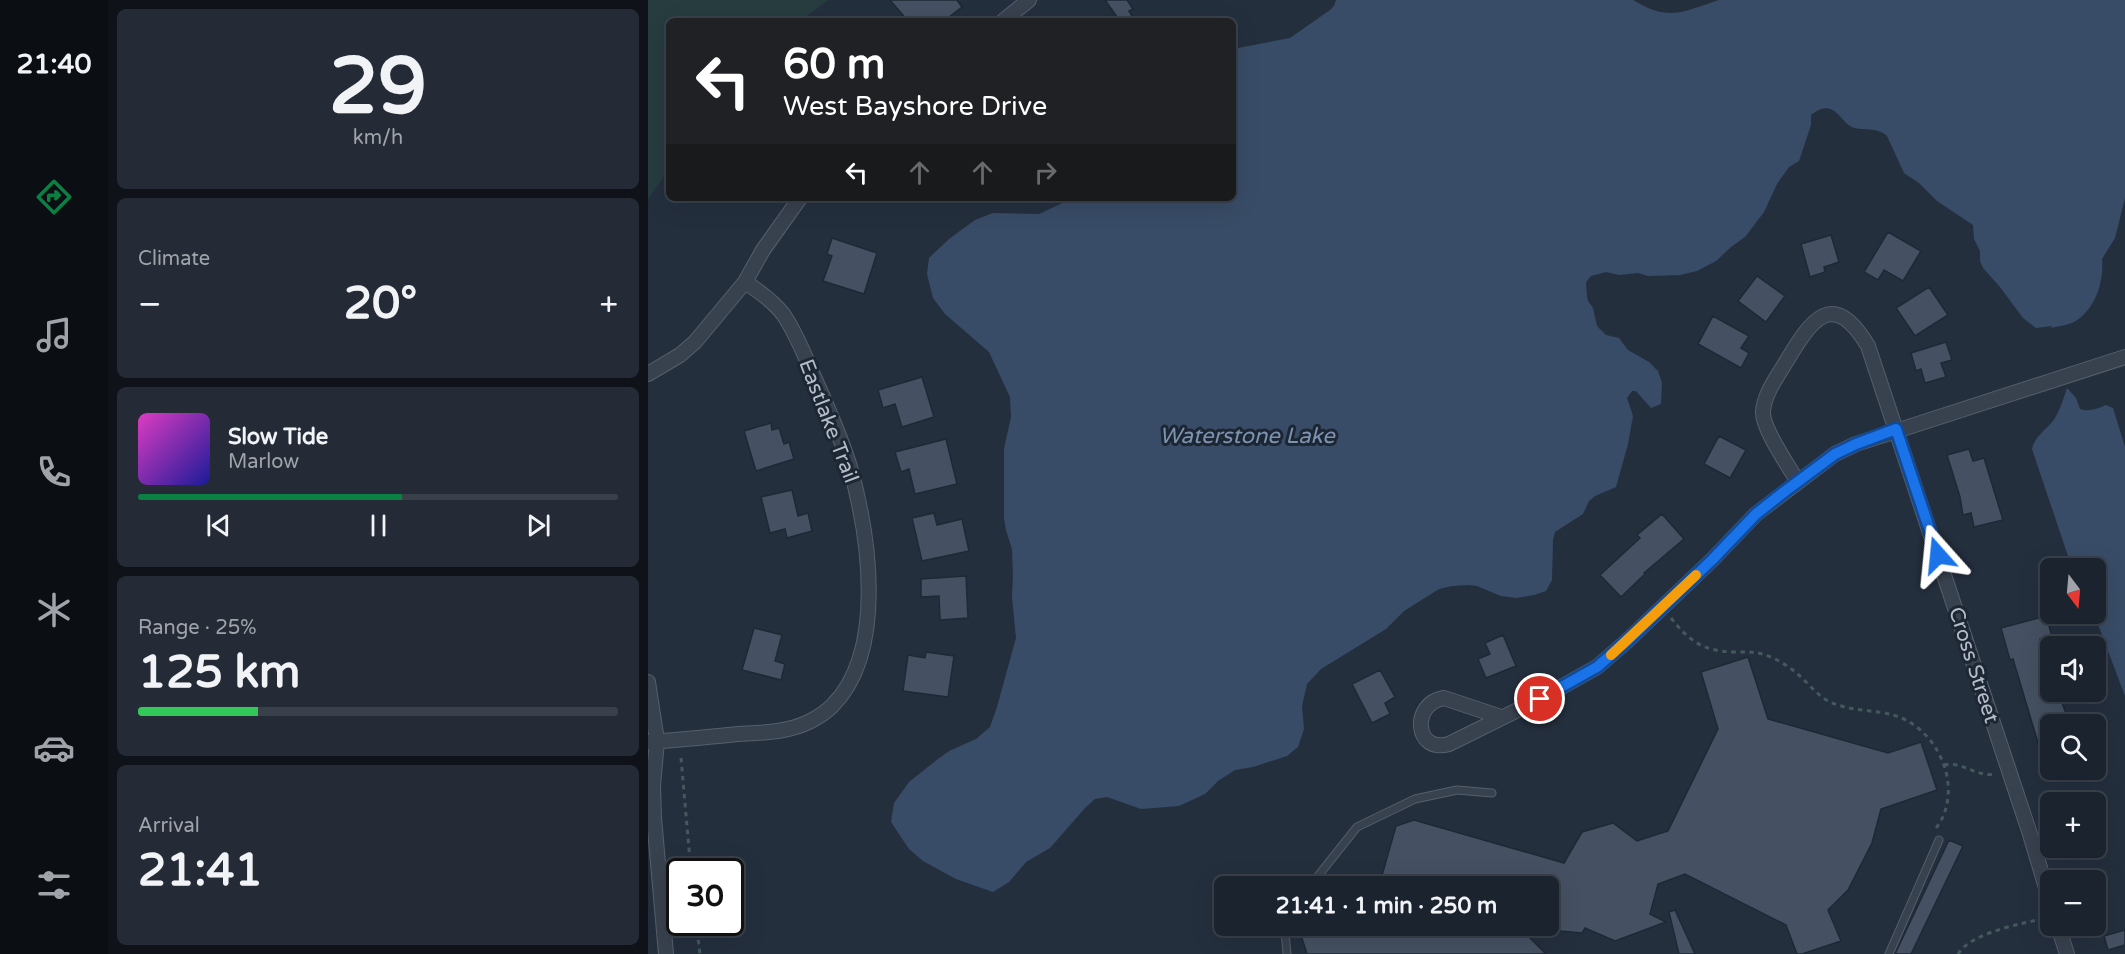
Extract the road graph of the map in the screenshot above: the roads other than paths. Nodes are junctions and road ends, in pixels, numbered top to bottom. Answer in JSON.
{"nodes":[{"id":1,"x":1029,"y":0,"type":"edge"},
{"id":2,"x":1007,"y":18,"type":"edge"},
{"id":3,"x":798,"y":201,"type":"edge"},
{"id":4,"x":746,"y":282,"type":"junction"},
{"id":5,"x":2125,"y":357,"type":"edge"},
{"id":6,"x":648,"y":374,"type":"edge"},
{"id":7,"x":1896,"y":429,"type":"junction"},
{"id":8,"x":1798,"y":482,"type":"junction"},
{"id":9,"x":648,"y":682,"type":"edge"},
{"id":10,"x":1501,"y":717,"type":"junction"},
{"id":11,"x":653,"y":742,"type":"edge"},
{"id":12,"x":1492,"y":793,"type":"dead end"},
{"id":13,"x":1939,"y":840,"type":"road end"},
{"id":14,"x":2040,"y":870,"type":"edge"},
{"id":15,"x":1318,"y":876,"type":"edge"},
{"id":16,"x":1285,"y":936,"type":"edge"},
{"id":17,"x":2061,"y":936,"type":"edge"},
{"id":18,"x":666,"y":954,"type":"edge"},
{"id":19,"x":1287,"y":954,"type":"edge"},
{"id":20,"x":1889,"y":954,"type":"edge"},
{"id":21,"x":2067,"y":954,"type":"edge"}],
"edges":[{"from":1,"to":2,"type":"street"},
{"from":3,"to":4,"type":"street"},
{"from":4,"to":6,"type":"street"},
{"from":4,"to":11,"type":"street","name":"Eastlake Trail"},
{"from":5,"to":7,"type":"street"},
{"from":7,"to":8,"type":"street"},
{"from":7,"to":8,"type":"street","name":"Cross Street"},
{"from":7,"to":14,"type":"street","name":"Cross Street"},
{"from":8,"to":10,"type":"street"},
{"from":9,"to":11,"type":"street"},
{"from":10,"to":10,"type":"street"},
{"from":11,"to":18,"type":"street"},
{"from":12,"to":15,"type":"lane"},
{"from":13,"to":20,"type":"lane"},
{"from":16,"to":19,"type":"lane"},
{"from":17,"to":21,"type":"street"}]}
